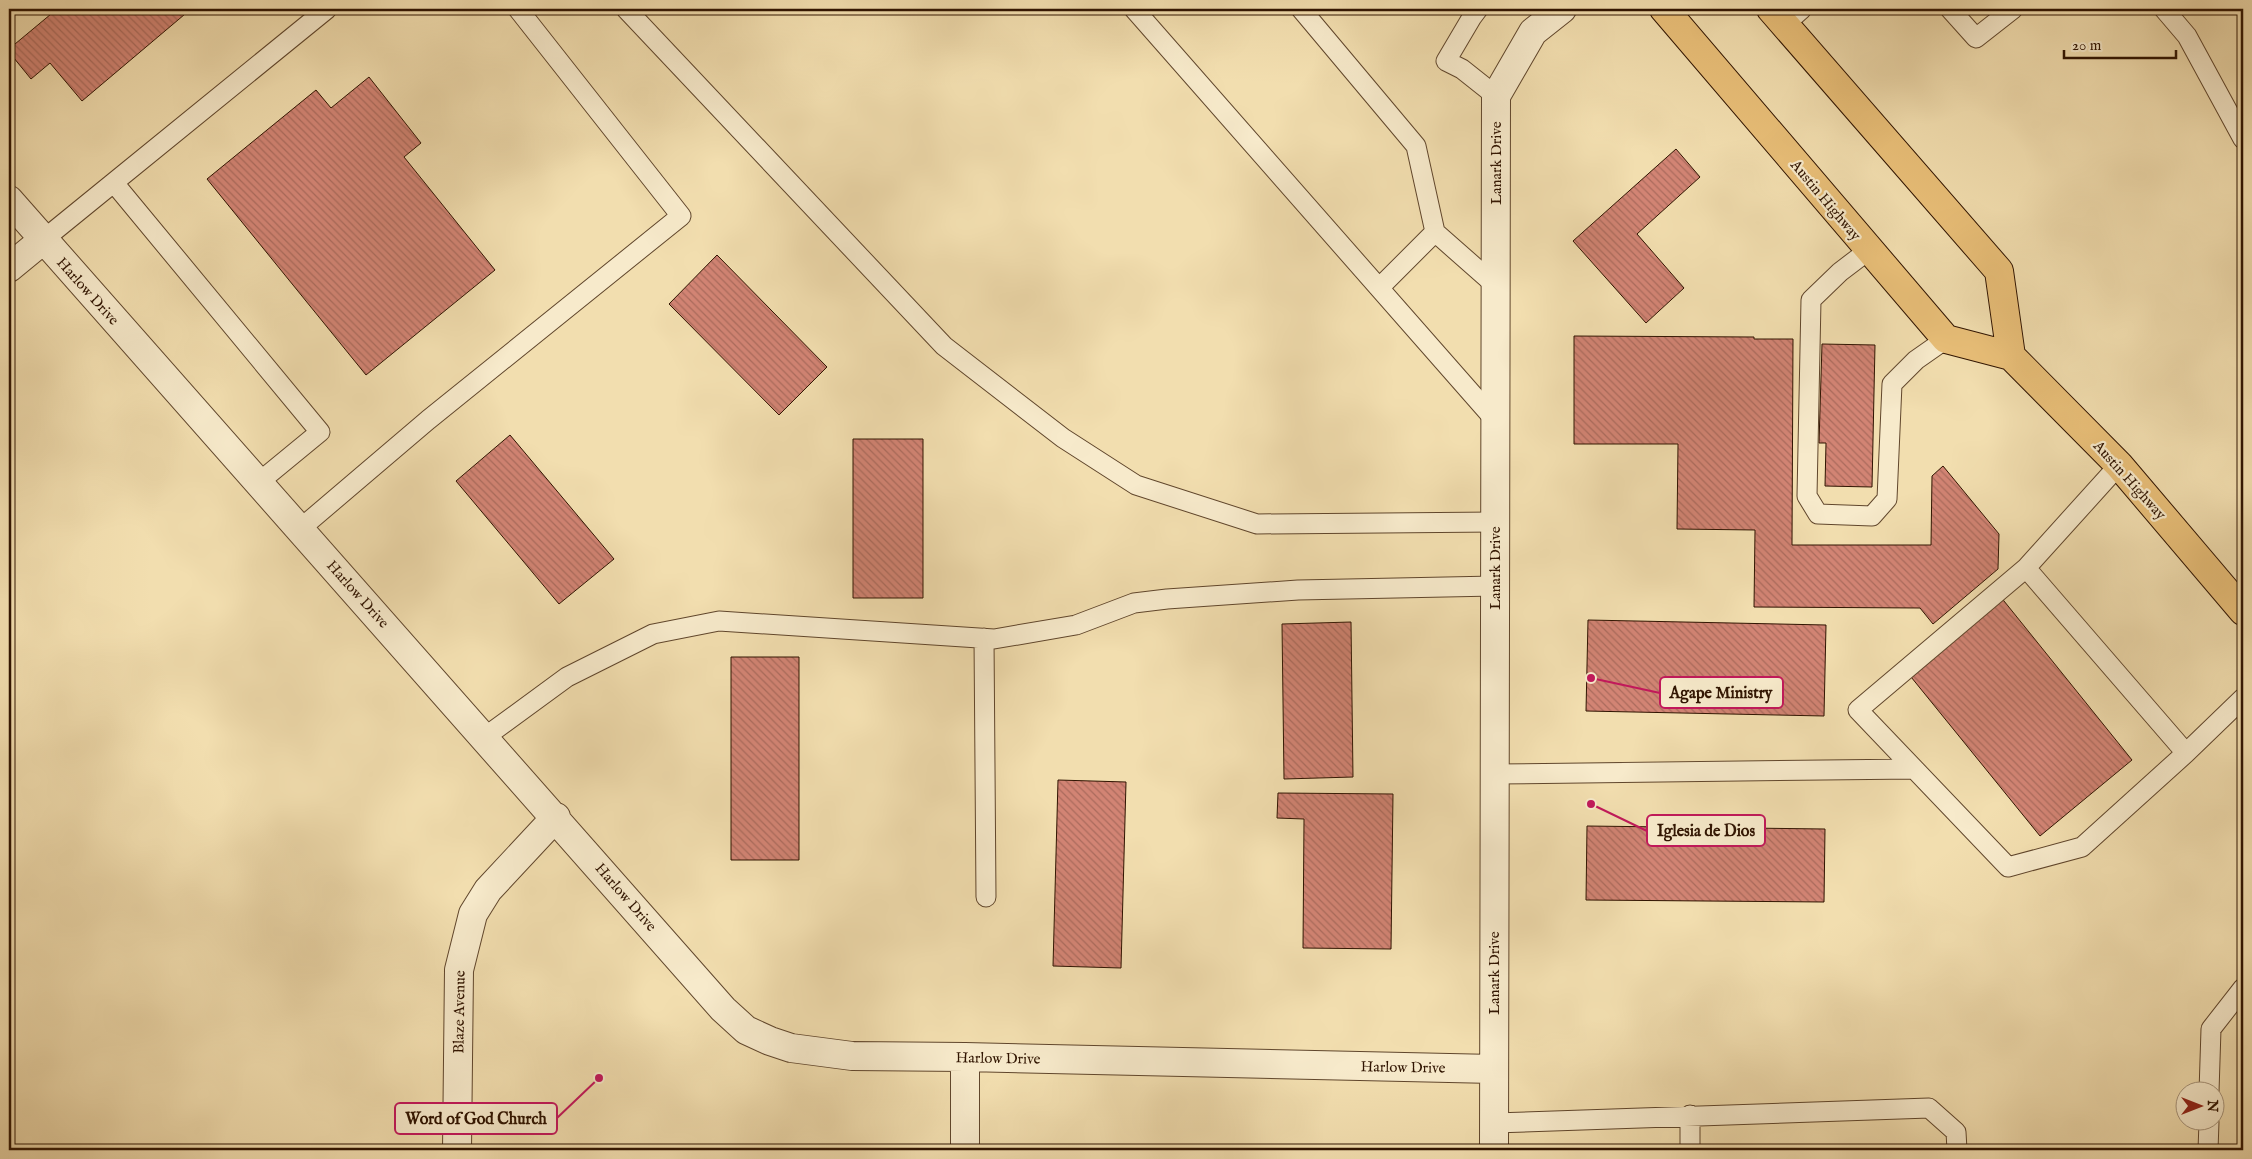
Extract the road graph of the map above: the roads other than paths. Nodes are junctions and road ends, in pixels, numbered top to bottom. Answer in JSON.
{"nodes":[{"id":1,"x":327,"y":9,"type":"edge"},
{"id":2,"x":518,"y":9,"type":"edge"},
{"id":3,"x":626,"y":9,"type":"edge"},
{"id":4,"x":1134,"y":9,"type":"edge"},
{"id":5,"x":1301,"y":9,"type":"edge"},
{"id":6,"x":1478,"y":9,"type":"edge"},
{"id":7,"x":1562,"y":9,"type":"edge"},
{"id":8,"x":1664,"y":9,"type":"edge"},
{"id":9,"x":1950,"y":9,"type":"edge"},
{"id":10,"x":2013,"y":9,"type":"edge"},
{"id":11,"x":2164,"y":9,"type":"edge"},
{"id":12,"x":1786,"y":14,"type":"edge"},
{"id":13,"x":1496,"y":96,"type":"junction"},
{"id":14,"x":2243,"y":139,"type":"edge"},
{"id":15,"x":114,"y":182,"type":"junction"},
{"id":16,"x":9,"y":200,"type":"edge"},
{"id":17,"x":1435,"y":232,"type":"junction"},
{"id":18,"x":43,"y":240,"type":"junction"},
{"id":19,"x":1868,"y":250,"type":"junction"},
{"id":20,"x":9,"y":268,"type":"edge"},
{"id":21,"x":1495,"y":285,"type":"junction"},
{"id":22,"x":1379,"y":288,"type":"junction"},
{"id":23,"x":1946,"y":339,"type":"junction"},
{"id":24,"x":2011,"y":356,"type":"junction"},
{"id":25,"x":1495,"y":420,"type":"junction"},
{"id":26,"x":2119,"y":465,"type":"junction"},
{"id":27,"x":258,"y":483,"type":"junction"},
{"id":28,"x":1495,"y":522,"type":"junction"},
{"id":29,"x":300,"y":529,"type":"junction"},
{"id":30,"x":2026,"y":568,"type":"junction"},
{"id":31,"x":1495,"y":586,"type":"junction"},
{"id":32,"x":2243,"y":611,"type":"edge"},
{"id":33,"x":984,"y":638,"type":"junction"},
{"id":34,"x":2243,"y":698,"type":"edge"},
{"id":35,"x":485,"y":738,"type":"junction"},
{"id":36,"x":2186,"y":753,"type":"junction"},
{"id":37,"x":1914,"y":769,"type":"junction"},
{"id":38,"x":1495,"y":774,"type":"junction"},
{"id":39,"x":556,"y":817,"type":"junction"},
{"id":40,"x":986,"y":897,"type":"dead end"},
{"id":41,"x":2243,"y":988,"type":"edge"},
{"id":42,"x":965,"y":1057,"type":"junction"},
{"id":43,"x":1494,"y":1069,"type":"junction"},
{"id":44,"x":2209,"y":1082,"type":"edge"},
{"id":45,"x":1690,"y":1115,"type":"junction"},
{"id":46,"x":1494,"y":1123,"type":"junction"},
{"id":47,"x":2209,"y":1132,"type":"edge"},
{"id":48,"x":457,"y":1150,"type":"edge"},
{"id":49,"x":965,"y":1150,"type":"edge"},
{"id":50,"x":1494,"y":1150,"type":"edge"},
{"id":51,"x":1690,"y":1150,"type":"edge"},
{"id":52,"x":1958,"y":1150,"type":"edge"},
{"id":53,"x":2208,"y":1150,"type":"edge"}],
"edges":[{"from":1,"to":15,"type":"lane"},
{"from":2,"to":29,"type":"lane"},
{"from":3,"to":28,"type":"lane"},
{"from":4,"to":22,"type":"lane"},
{"from":5,"to":17,"type":"lane"},
{"from":6,"to":13,"type":"lane"},
{"from":7,"to":13,"type":"street","name":"Lanark Drive"},
{"from":8,"to":19,"type":"main road","name":"Austin Highway"},
{"from":9,"to":10,"type":"lane"},
{"from":11,"to":14,"type":"lane"},
{"from":12,"to":24,"type":"main road"},
{"from":13,"to":21,"type":"street","name":"Lanark Drive"},
{"from":15,"to":18,"type":"lane"},
{"from":15,"to":27,"type":"lane"},
{"from":16,"to":18,"type":"street","name":"Harlow Drive"},
{"from":17,"to":21,"type":"lane"},
{"from":17,"to":22,"type":"lane"},
{"from":18,"to":20,"type":"street"},
{"from":18,"to":27,"type":"street","name":"Harlow Drive"},
{"from":19,"to":23,"type":"main road","name":"Austin Highway"},
{"from":19,"to":23,"type":"lane"},
{"from":21,"to":25,"type":"street","name":"Lanark Drive"},
{"from":22,"to":25,"type":"lane"},
{"from":23,"to":24,"type":"main road"},
{"from":24,"to":26,"type":"main road","name":"Austin Highway"},
{"from":25,"to":28,"type":"street","name":"Lanark Drive"},
{"from":26,"to":30,"type":"lane"},
{"from":26,"to":32,"type":"main road","name":"Austin Highway"},
{"from":27,"to":29,"type":"street","name":"Harlow Drive"},
{"from":28,"to":31,"type":"street","name":"Lanark Drive"},
{"from":29,"to":35,"type":"street","name":"Harlow Drive"},
{"from":30,"to":36,"type":"lane"},
{"from":30,"to":37,"type":"lane"},
{"from":31,"to":33,"type":"lane"},
{"from":31,"to":38,"type":"street","name":"Lanark Drive"},
{"from":33,"to":35,"type":"lane"},
{"from":33,"to":40,"type":"lane"},
{"from":34,"to":36,"type":"lane"},
{"from":35,"to":39,"type":"street","name":"Harlow Drive"},
{"from":36,"to":37,"type":"lane"},
{"from":37,"to":38,"type":"lane"},
{"from":38,"to":43,"type":"street","name":"Lanark Drive"},
{"from":39,"to":42,"type":"street","name":"Harlow Drive"},
{"from":39,"to":48,"type":"street","name":"Blaze Avenue"},
{"from":41,"to":44,"type":"lane"},
{"from":42,"to":43,"type":"street","name":"Harlow Drive"},
{"from":42,"to":49,"type":"street"},
{"from":43,"to":46,"type":"street","name":"Lanark Drive"},
{"from":45,"to":46,"type":"lane"},
{"from":45,"to":51,"type":"lane"},
{"from":45,"to":52,"type":"lane"},
{"from":46,"to":50,"type":"street","name":"Lanark Drive"},
{"from":47,"to":53,"type":"lane"}]}
